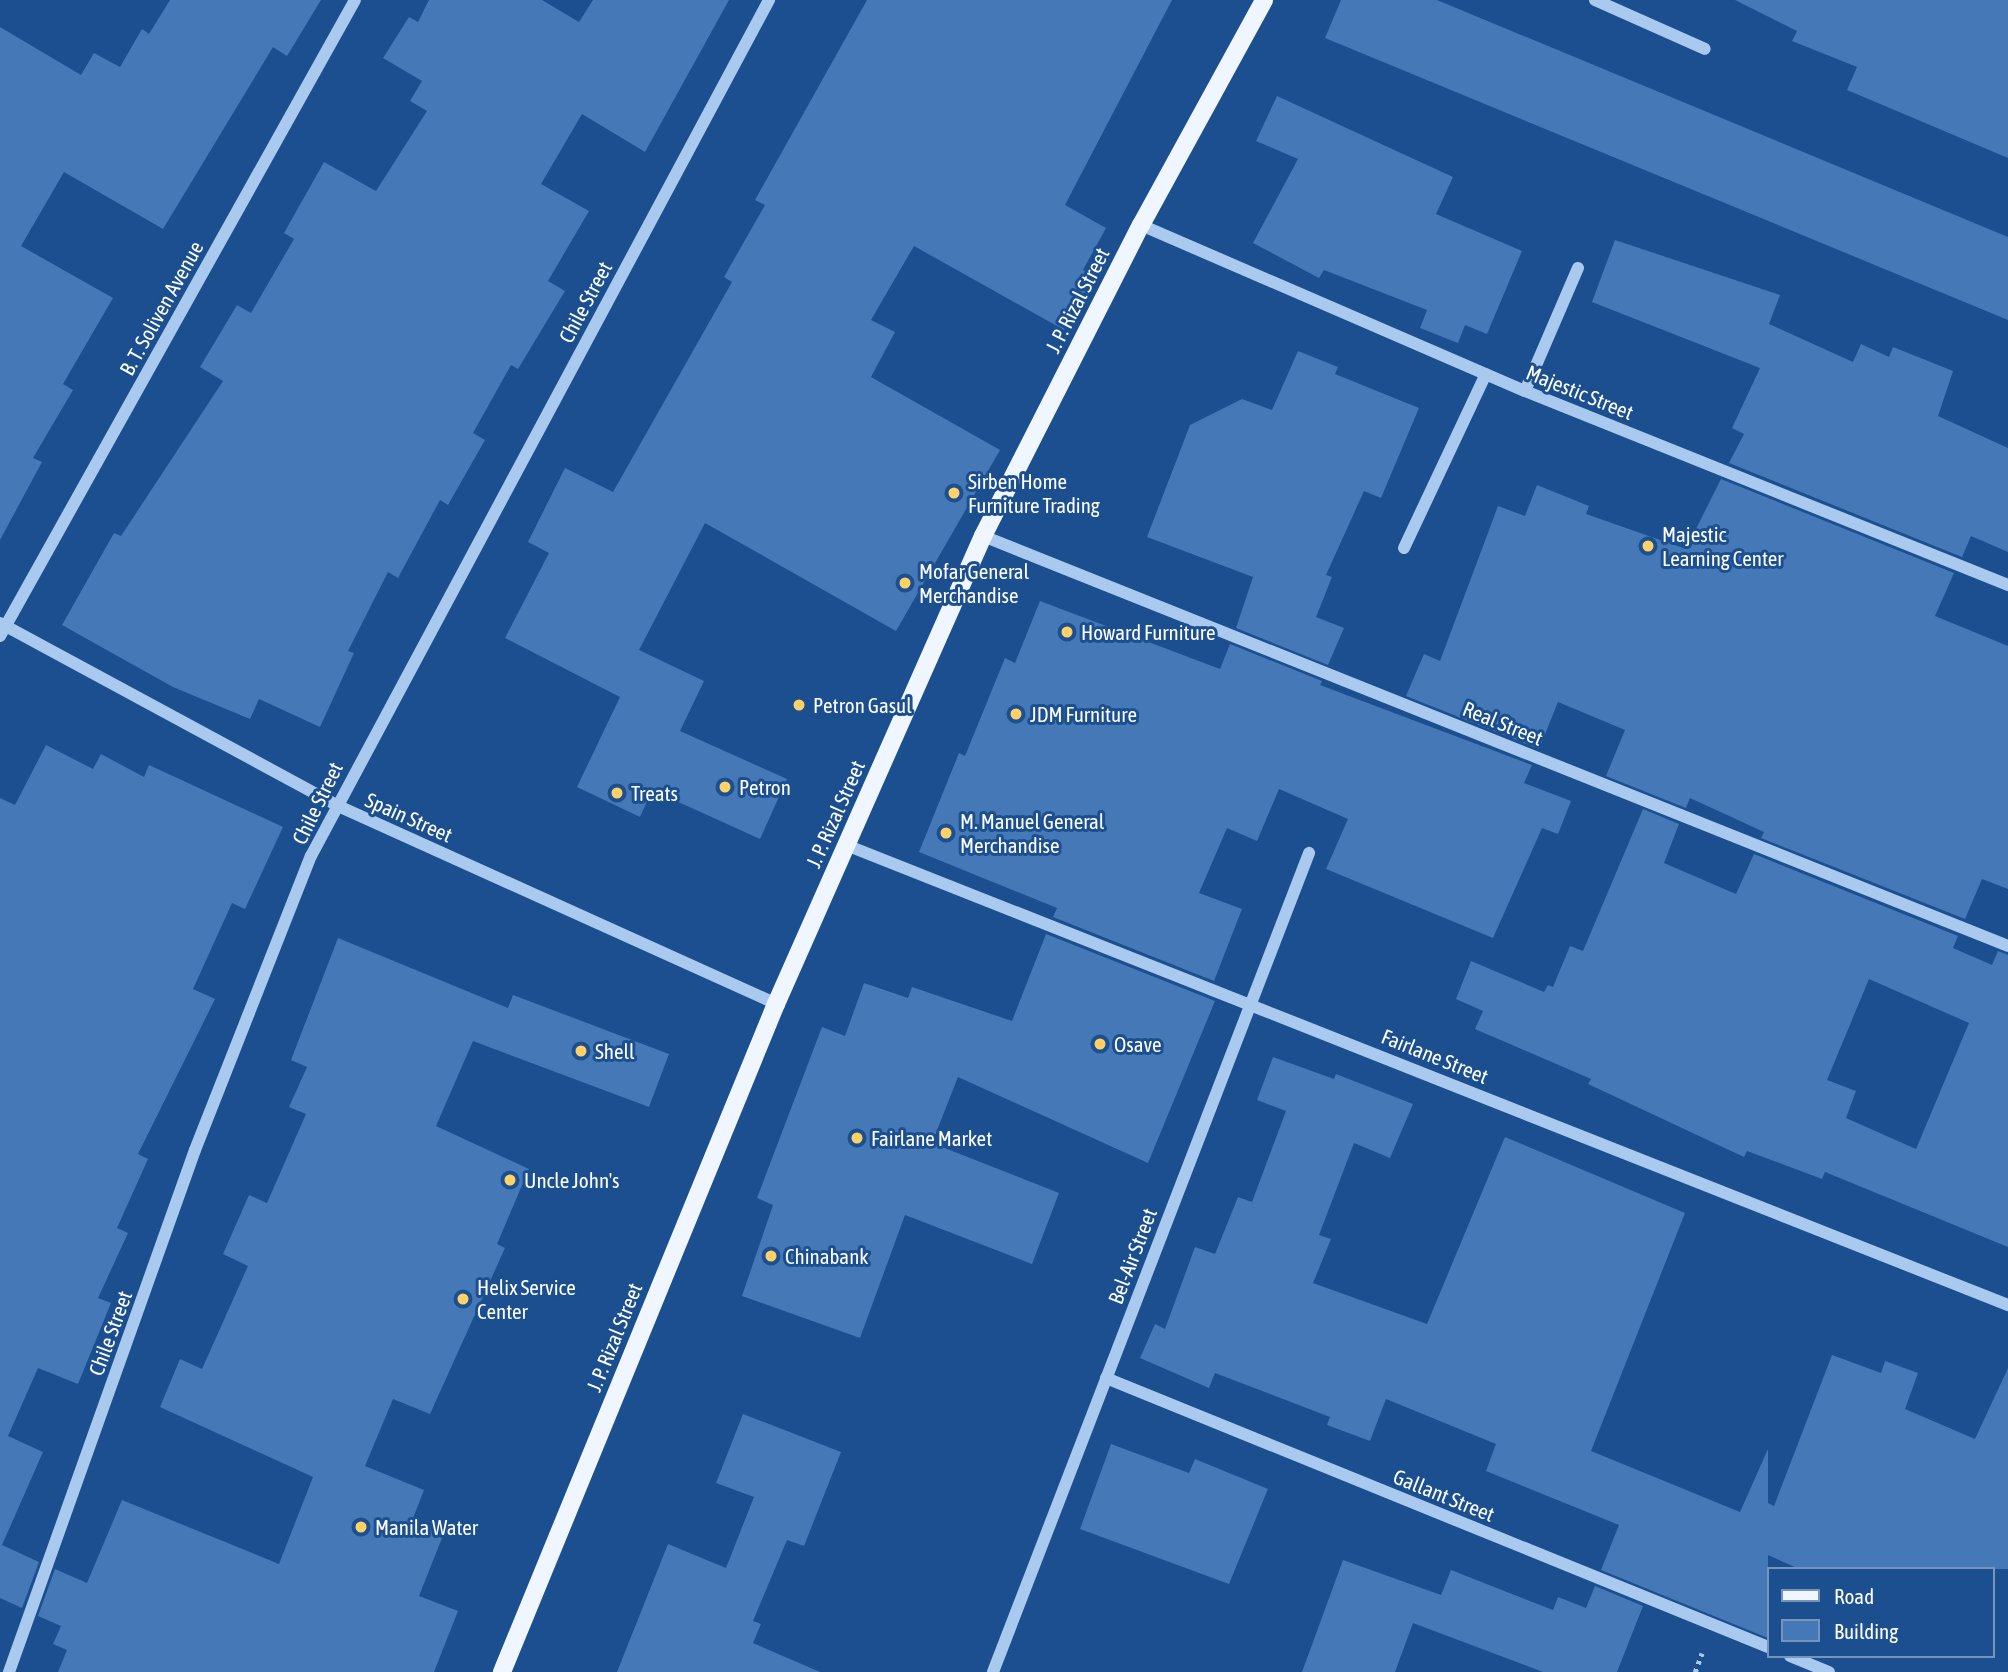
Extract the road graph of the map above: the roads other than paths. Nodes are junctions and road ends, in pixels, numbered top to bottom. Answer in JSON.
{"nodes":[{"id":1,"x":355,"y":0,"type":"edge"},
{"id":2,"x":769,"y":0,"type":"edge"},
{"id":3,"x":1264,"y":0,"type":"edge"},
{"id":4,"x":1595,"y":0,"type":"edge"},
{"id":5,"x":1705,"y":49,"type":"dead end"},
{"id":6,"x":1141,"y":225,"type":"junction"},
{"id":7,"x":1578,"y":268,"type":"dead end"},
{"id":8,"x":1486,"y":374,"type":"junction"},
{"id":9,"x":1525,"y":391,"type":"junction"},
{"id":10,"x":984,"y":536,"type":"junction"},
{"id":11,"x":1404,"y":548,"type":"dead end"},
{"id":12,"x":2008,"y":585,"type":"edge"},
{"id":13,"x":2,"y":628,"type":"edge"},
{"id":14,"x":336,"y":805,"type":"junction"},
{"id":15,"x":846,"y":845,"type":"junction"},
{"id":16,"x":1309,"y":853,"type":"dead end"},
{"id":17,"x":2008,"y":947,"type":"edge"},
{"id":18,"x":1250,"y":1002,"type":"junction"},
{"id":19,"x":776,"y":1004,"type":"junction"},
{"id":20,"x":2008,"y":1305,"type":"edge"},
{"id":21,"x":1106,"y":1378,"type":"junction"},
{"id":22,"x":1766,"y":1646,"type":"edge"},
{"id":23,"x":1795,"y":1658,"type":"edge"},
{"id":24,"x":9,"y":1672,"type":"edge"},
{"id":25,"x":502,"y":1672,"type":"edge"},
{"id":26,"x":993,"y":1672,"type":"edge"},
{"id":27,"x":1829,"y":1672,"type":"edge"}],
"edges":[{"from":1,"to":13,"type":"street","name":"B. T. Soliven Avenue"},
{"from":2,"to":14,"type":"street","name":"Chile Street"},
{"from":3,"to":6,"type":"main road","name":"J. P. Rizal Street"},
{"from":4,"to":5,"type":"street"},
{"from":6,"to":8,"type":"street","name":"Majestic Street"},
{"from":6,"to":10,"type":"main road","name":"J. P. Rizal Street"},
{"from":7,"to":9,"type":"street"},
{"from":8,"to":9,"type":"street","name":"Majestic Street"},
{"from":8,"to":11,"type":"street"},
{"from":9,"to":12,"type":"street","name":"Majestic Street"},
{"from":10,"to":15,"type":"main road","name":"J. P. Rizal Street"},
{"from":10,"to":17,"type":"street","name":"Real Street"},
{"from":13,"to":14,"type":"street","name":"Spain Street"},
{"from":14,"to":19,"type":"street","name":"Spain Street"},
{"from":14,"to":24,"type":"street","name":"Chile Street"},
{"from":15,"to":18,"type":"street","name":"Fairlane Street"},
{"from":15,"to":19,"type":"main road","name":"J. P. Rizal Street"},
{"from":16,"to":18,"type":"street","name":"Bel-Air Street"},
{"from":18,"to":20,"type":"street","name":"Fairlane Street"},
{"from":18,"to":21,"type":"street","name":"Bel-Air Street"},
{"from":19,"to":25,"type":"main road","name":"J. P. Rizal Street"},
{"from":21,"to":22,"type":"street","name":"Gallant Street"},
{"from":21,"to":26,"type":"street","name":"Bel-Air Street"},
{"from":23,"to":27,"type":"street"}]}
